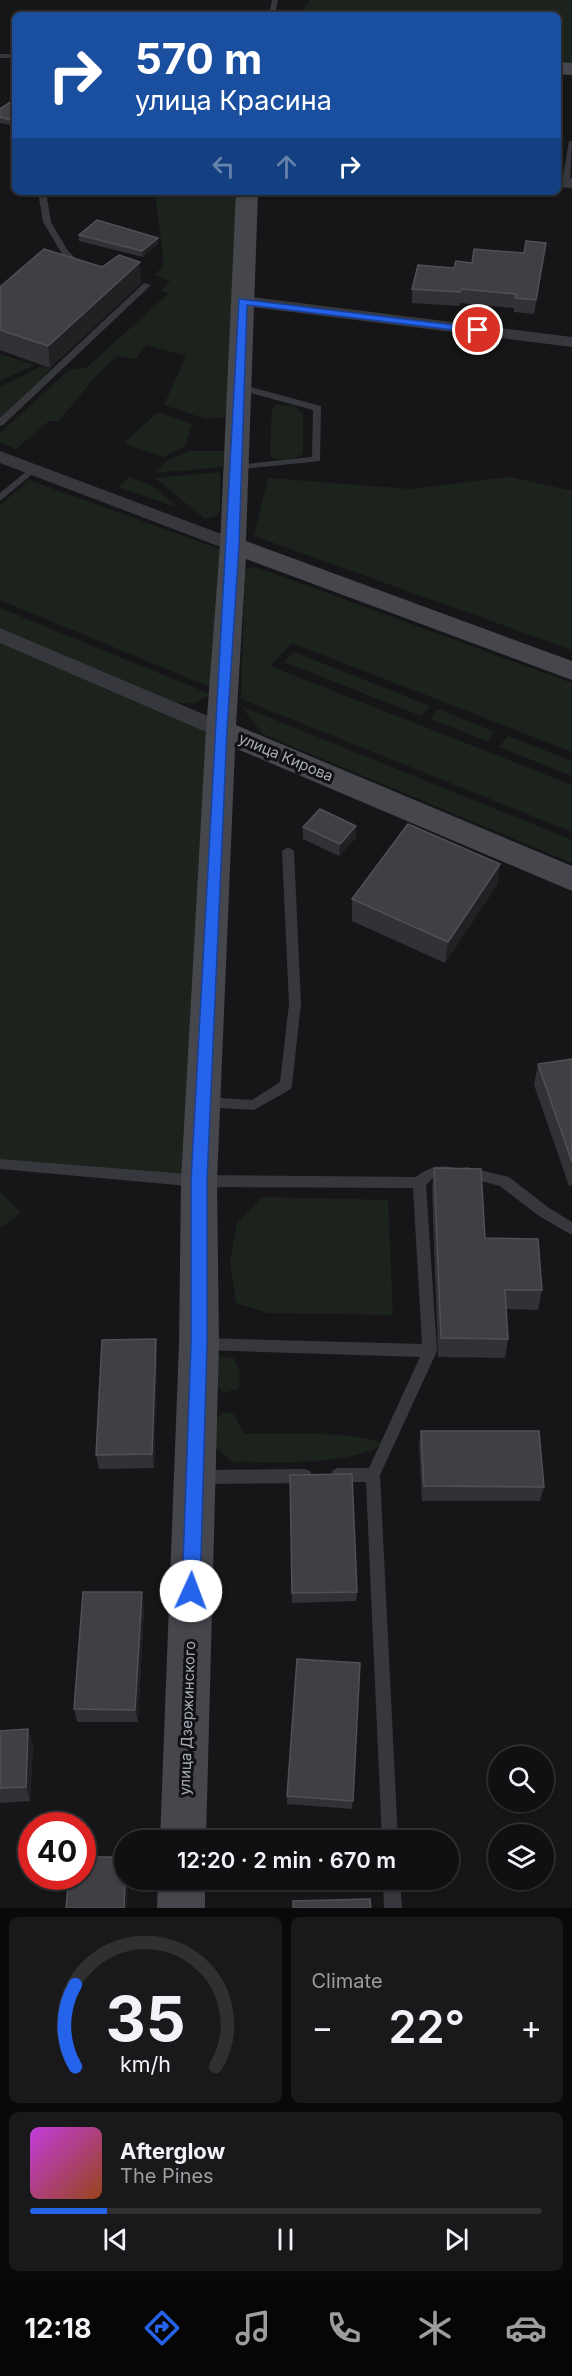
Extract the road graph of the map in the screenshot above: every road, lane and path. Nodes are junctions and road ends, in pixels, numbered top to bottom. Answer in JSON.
{"nodes":[{"id":1,"x":572,"y":143,"type":"edge"},
{"id":2,"x":566,"y":183,"type":"edge"},
{"id":3,"x":42,"y":195,"type":"edge"},
{"id":4,"x":248,"y":195,"type":"edge"},
{"id":5,"x":87,"y":271,"type":"edge"},
{"id":6,"x":147,"y":285,"type":"dead end"},
{"id":7,"x":243,"y":302,"type":"junction"},
{"id":8,"x":572,"y":342,"type":"edge"},
{"id":9,"x":239,"y":387,"type":"junction"},
{"id":10,"x":0,"y":423,"type":"edge"},
{"id":11,"x":0,"y":457,"type":"edge"},
{"id":12,"x":236,"y":468,"type":"junction"},
{"id":13,"x":33,"y":469,"type":"junction"},
{"id":14,"x":0,"y":498,"type":"edge"},
{"id":15,"x":233,"y":545,"type":"junction"},
{"id":16,"x":0,"y":635,"type":"edge"},
{"id":17,"x":572,"y":671,"type":"edge"},
{"id":18,"x":221,"y":730,"type":"junction"},
{"id":19,"x":288,"y":851,"type":"dead end"},
{"id":20,"x":572,"y":879,"type":"edge"},
{"id":21,"x":203,"y":1101,"type":"junction"},
{"id":22,"x":0,"y":1164,"type":"edge"},
{"id":23,"x":199,"y":1181,"type":"junction"},
{"id":24,"x":420,"y":1183,"type":"junction"},
{"id":25,"x":572,"y":1229,"type":"edge"},
{"id":26,"x":199,"y":1344,"type":"junction"},
{"id":27,"x":430,"y":1351,"type":"junction"},
{"id":28,"x":373,"y":1475,"type":"junction"},
{"id":29,"x":195,"y":1477,"type":"junction"},
{"id":30,"x":183,"y":1830,"type":"edge"},
{"id":31,"x":390,"y":1830,"type":"edge"},
{"id":32,"x":182,"y":1890,"type":"edge"},
{"id":33,"x":392,"y":1890,"type":"edge"},
{"id":34,"x":181,"y":1908,"type":"edge"},
{"id":35,"x":393,"y":1908,"type":"edge"}],
"edges":[{"from":1,"to":2,"type":"lane"},
{"from":3,"to":5,"type":"lane"},
{"from":4,"to":7,"type":"street","name":"улица Дзержинского"},
{"from":6,"to":10,"type":"lane"},
{"from":7,"to":8,"type":"street"},
{"from":7,"to":9,"type":"street","name":"улица Дзержинского"},
{"from":9,"to":12,"type":"street","name":"улица Дзержинского"},
{"from":9,"to":12,"type":"lane"},
{"from":11,"to":13,"type":"street"},
{"from":12,"to":15,"type":"street","name":"улица Дзержинского"},
{"from":13,"to":14,"type":"lane"},
{"from":13,"to":15,"type":"street"},
{"from":15,"to":17,"type":"street"},
{"from":15,"to":18,"type":"street","name":"улица Дзержинского"},
{"from":16,"to":18,"type":"street","name":"улица Кирова"},
{"from":18,"to":20,"type":"street","name":"улица Кирова"},
{"from":18,"to":21,"type":"street","name":"улица Дзержинского"},
{"from":19,"to":21,"type":"lane"},
{"from":21,"to":23,"type":"street","name":"улица Дзержинского"},
{"from":22,"to":23,"type":"lane"},
{"from":23,"to":24,"type":"lane"},
{"from":23,"to":26,"type":"street","name":"улица Дзержинского"},
{"from":24,"to":25,"type":"lane"},
{"from":24,"to":27,"type":"lane"},
{"from":26,"to":27,"type":"lane"},
{"from":26,"to":29,"type":"street","name":"улица Дзержинского"},
{"from":27,"to":28,"type":"lane"},
{"from":28,"to":29,"type":"lane"},
{"from":28,"to":31,"type":"lane"},
{"from":29,"to":30,"type":"street","name":"улица Дзержинского"},
{"from":32,"to":34,"type":"street"},
{"from":33,"to":35,"type":"lane"}]}
